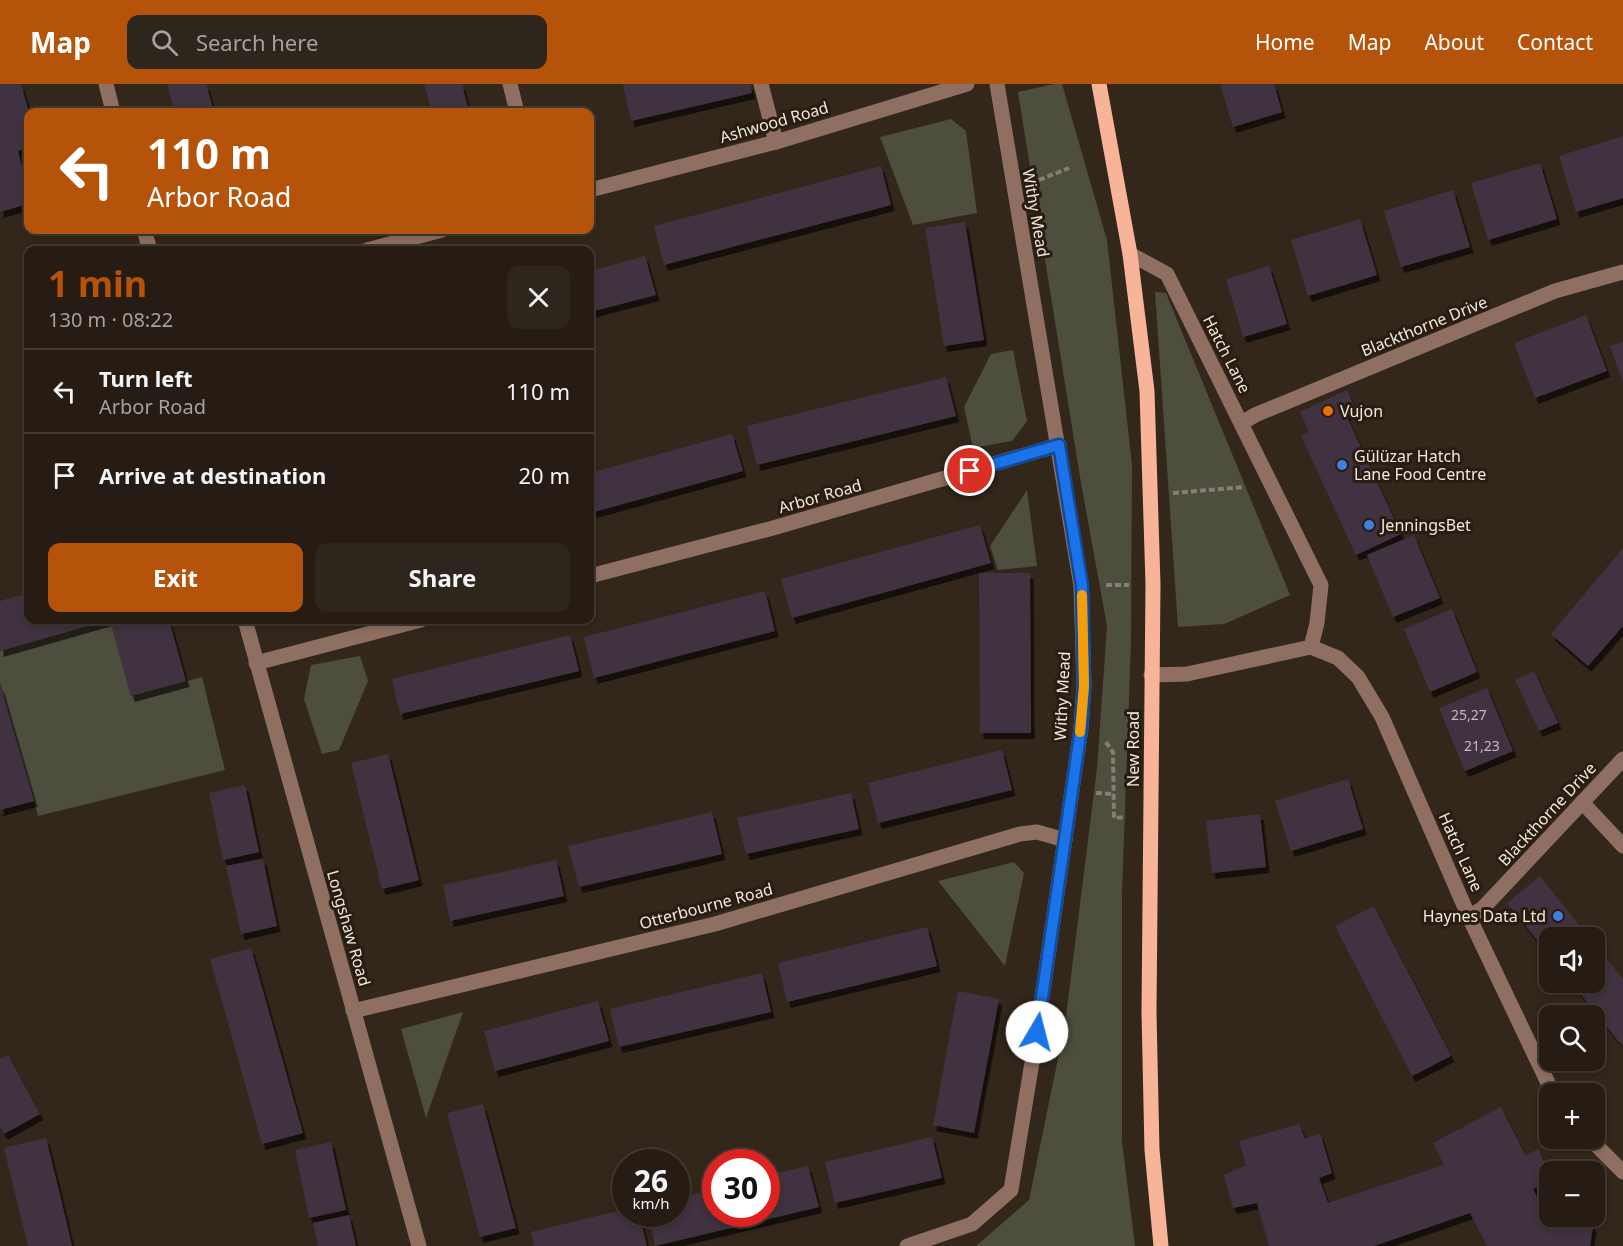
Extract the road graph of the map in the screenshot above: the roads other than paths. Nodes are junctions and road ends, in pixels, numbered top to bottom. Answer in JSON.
{"nodes":[{"id":1,"x":106,"y":84,"type":"edge"},
{"id":2,"x":510,"y":84,"type":"edge"},
{"id":3,"x":761,"y":84,"type":"edge"},
{"id":4,"x":967,"y":84,"type":"edge"},
{"id":5,"x":997,"y":84,"type":"edge"},
{"id":6,"x":1099,"y":84,"type":"edge"},
{"id":7,"x":112,"y":108,"type":"edge"},
{"id":8,"x":516,"y":108,"type":"edge"},
{"id":9,"x":776,"y":142,"type":"junction"},
{"id":10,"x":594,"y":189,"type":"edge"},
{"id":11,"x":427,"y":234,"type":"edge"},
{"id":12,"x":382,"y":246,"type":"edge"},
{"id":13,"x":1130,"y":254,"type":"junction"},
{"id":14,"x":1623,"y":272,"type":"edge"},
{"id":15,"x":1242,"y":423,"type":"junction"},
{"id":16,"x":1059,"y":445,"type":"junction"},
{"id":17,"x":594,"y":575,"type":"edge"},
{"id":18,"x":246,"y":624,"type":"edge"},
{"id":19,"x":406,"y":624,"type":"edge"},
{"id":20,"x":1311,"y":647,"type":"junction"},
{"id":21,"x":256,"y":663,"type":"junction"},
{"id":22,"x":1151,"y":675,"type":"junction"},
{"id":23,"x":1623,"y":759,"type":"edge"},
{"id":24,"x":1582,"y":802,"type":"junction"},
{"id":25,"x":1065,"y":840,"type":"junction"},
{"id":26,"x":1623,"y":846,"type":"edge"},
{"id":27,"x":1469,"y":917,"type":"junction"},
{"id":28,"x":353,"y":1011,"type":"junction"},
{"id":29,"x":1547,"y":1083,"type":"edge"},
{"id":30,"x":1600,"y":1149,"type":"edge"},
{"id":31,"x":1623,"y":1172,"type":"edge"},
{"id":32,"x":419,"y":1246,"type":"edge"},
{"id":33,"x":907,"y":1246,"type":"edge"},
{"id":34,"x":1161,"y":1246,"type":"edge"}],
"edges":[{"from":1,"to":7,"type":"street"},
{"from":2,"to":8,"type":"street"},
{"from":3,"to":9,"type":"street"},
{"from":4,"to":9,"type":"street","name":"Ashwood Road"},
{"from":5,"to":16,"type":"street","name":"Withy Mead"},
{"from":6,"to":13,"type":"main road"},
{"from":9,"to":10,"type":"street","name":"Ashwood Road"},
{"from":11,"to":12,"type":"street"},
{"from":13,"to":15,"type":"street","name":"Hatch Lane"},
{"from":13,"to":22,"type":"main road","name":"New Road"},
{"from":14,"to":15,"type":"street","name":"Blackthorne Drive"},
{"from":15,"to":20,"type":"street","name":"Hatch Lane"},
{"from":16,"to":17,"type":"street","name":"Arbor Road"},
{"from":16,"to":25,"type":"street","name":"Withy Mead"},
{"from":18,"to":21,"type":"street","name":"Longshaw Road"},
{"from":19,"to":21,"type":"street"},
{"from":20,"to":22,"type":"street"},
{"from":20,"to":27,"type":"street","name":"Hatch Lane"},
{"from":21,"to":28,"type":"street","name":"Longshaw Road"},
{"from":22,"to":34,"type":"main road","name":"New Road"},
{"from":23,"to":24,"type":"street","name":"Blackthorne Drive"},
{"from":24,"to":26,"type":"street"},
{"from":24,"to":27,"type":"street","name":"Blackthorne Drive"},
{"from":25,"to":28,"type":"street","name":"Otterbourne Road"},
{"from":25,"to":33,"type":"street","name":"Withy Mead"},
{"from":27,"to":29,"type":"street","name":"Hatch Lane"},
{"from":28,"to":32,"type":"street","name":"Longshaw Road"},
{"from":30,"to":31,"type":"street"}]}
